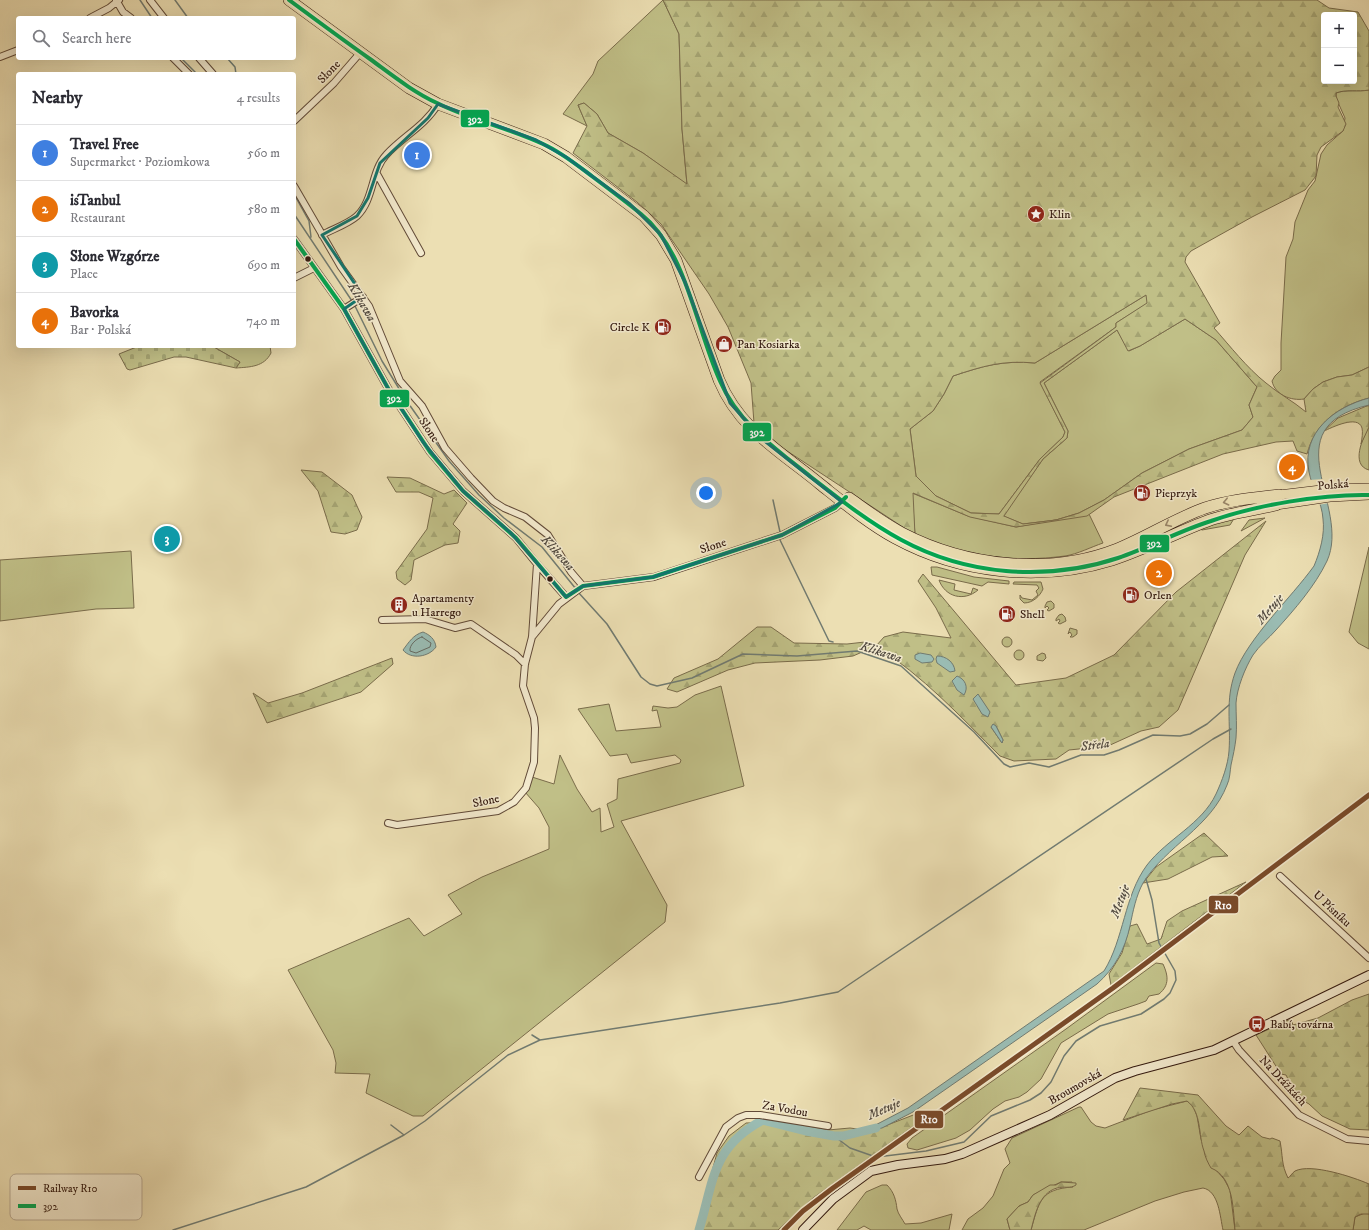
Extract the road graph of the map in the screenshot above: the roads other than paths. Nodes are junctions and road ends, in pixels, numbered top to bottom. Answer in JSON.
{"nodes":[{"id":1,"x":150,"y":0,"type":"edge"},
{"id":2,"x":289,"y":0,"type":"edge"},
{"id":3,"x":117,"y":1,"type":"edge"},
{"id":4,"x":93,"y":16,"type":"edge"},
{"id":5,"x":129,"y":16,"type":"edge"},
{"id":6,"x":162,"y":16,"type":"edge"},
{"id":7,"x":16,"y":51,"type":"edge"},
{"id":8,"x":360,"y":53,"type":"junction"},
{"id":9,"x":0,"y":57,"type":"edge"},
{"id":10,"x":175,"y":60,"type":"edge"},
{"id":11,"x":201,"y":60,"type":"edge"},
{"id":12,"x":188,"y":72,"type":"edge"},
{"id":13,"x":211,"y":72,"type":"edge"},
{"id":14,"x":438,"y":104,"type":"junction"},
{"id":15,"x":296,"y":119,"type":"edge"},
{"id":16,"x":377,"y":174,"type":"junction"},
{"id":17,"x":296,"y":190,"type":"edge"},
{"id":18,"x":322,"y":235,"type":"junction"},
{"id":19,"x":296,"y":242,"type":"edge"},
{"id":20,"x":421,"y":253,"type":"dead end"},
{"id":21,"x":314,"y":268,"type":"junction"},
{"id":22,"x":296,"y":277,"type":"edge"},
{"id":23,"x":361,"y":298,"type":"junction"},
{"id":24,"x":344,"y":309,"type":"junction"},
{"id":25,"x":1369,"y":488,"type":"edge"},
{"id":26,"x":1355,"y":491,"type":"junction"},
{"id":27,"x":1369,"y":495,"type":"edge"},
{"id":28,"x":844,"y":499,"type":"junction"},
{"id":29,"x":1247,"y":499,"type":"junction"},
{"id":30,"x":1277,"y":500,"type":"junction"},
{"id":31,"x":1249,"y":511,"type":"junction"},
{"id":32,"x":537,"y":564,"type":"junction"},
{"id":33,"x":581,"y":587,"type":"junction"},
{"id":34,"x":569,"y":595,"type":"junction"},
{"id":35,"x":382,"y":620,"type":"dead end"},
{"id":36,"x":532,"y":637,"type":"junction"},
{"id":37,"x":524,"y":664,"type":"junction"},
{"id":38,"x":388,"y":823,"type":"dead end"},
{"id":39,"x":1280,"y":876,"type":"dead end"},
{"id":40,"x":1369,"y":958,"type":"edge"},
{"id":41,"x":1369,"y":975,"type":"edge"},
{"id":42,"x":1233,"y":1041,"type":"junction"},
{"id":43,"x":828,"y":1126,"type":"dead end"},
{"id":44,"x":1369,"y":1141,"type":"edge"},
{"id":45,"x":699,"y":1177,"type":"dead end"},
{"id":46,"x":804,"y":1230,"type":"edge"}],
"edges":[{"from":1,"to":6,"type":"street"},
{"from":2,"to":8,"type":"highway"},
{"from":3,"to":4,"type":"street"},
{"from":3,"to":5,"type":"street"},
{"from":7,"to":9,"type":"street"},
{"from":8,"to":14,"type":"highway"},
{"from":8,"to":15,"type":"street","name":"Słone"},
{"from":10,"to":12,"type":"street"},
{"from":11,"to":13,"type":"street"},
{"from":14,"to":16,"type":"street"},
{"from":14,"to":28,"type":"highway"},
{"from":16,"to":18,"type":"street"},
{"from":16,"to":20,"type":"street"},
{"from":17,"to":18,"type":"street"},
{"from":18,"to":23,"type":"street"},
{"from":19,"to":21,"type":"street","name":"Słone"},
{"from":21,"to":22,"type":"street"},
{"from":21,"to":24,"type":"street","name":"Słone"},
{"from":23,"to":24,"type":"street"},
{"from":23,"to":33,"type":"street"},
{"from":24,"to":32,"type":"street","name":"Słone"},
{"from":25,"to":26,"type":"main road","name":"Polská"},
{"from":26,"to":27,"type":"main road","name":"Polská"},
{"from":26,"to":30,"type":"main road","name":"Polská"},
{"from":29,"to":28,"type":"highway","one_way":true},
{"from":28,"to":31,"type":"highway"},
{"from":28,"to":33,"type":"street","name":"Słone"},
{"from":29,"to":30,"type":"highway"},
{"from":29,"to":31,"type":"highway"},
{"from":30,"to":31,"type":"highway"},
{"from":32,"to":34,"type":"street","name":"Słone"},
{"from":32,"to":36,"type":"street","name":"Słone"},
{"from":33,"to":34,"type":"street","name":"Słone"},
{"from":34,"to":36,"type":"street","name":"Słone"},
{"from":35,"to":37,"type":"street"},
{"from":36,"to":37,"type":"street","name":"Słone"},
{"from":37,"to":38,"type":"street","name":"Słone"},
{"from":39,"to":40,"type":"street","name":"U Písníku"},
{"from":41,"to":42,"type":"main road","name":"Broumovská"},
{"from":42,"to":44,"type":"street","name":"Na Drážkách"},
{"from":42,"to":46,"type":"main road","name":"Broumovská"},
{"from":43,"to":45,"type":"street","name":"Za Vodou"}]}
